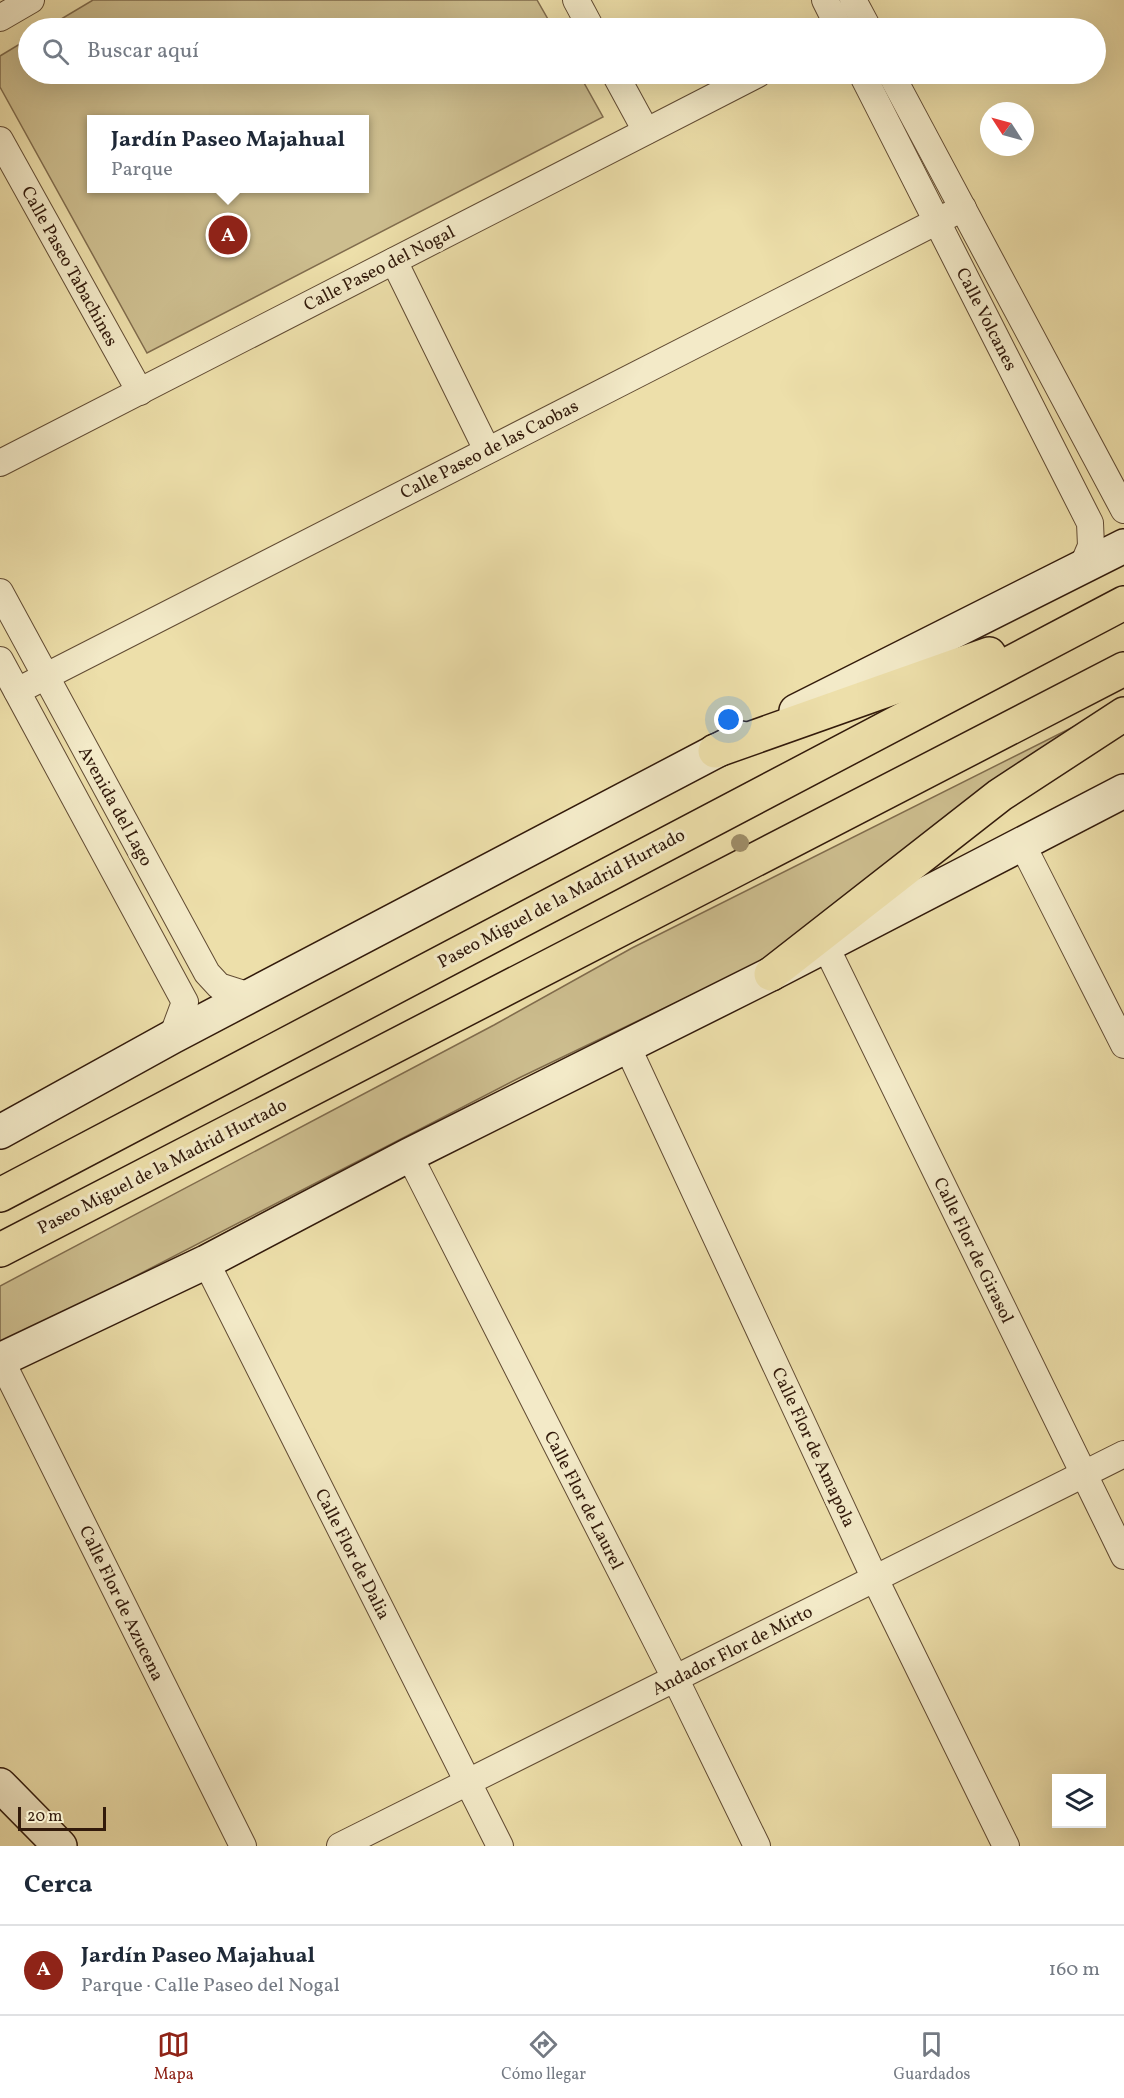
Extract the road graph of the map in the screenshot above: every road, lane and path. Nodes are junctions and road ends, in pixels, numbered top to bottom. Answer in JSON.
{"nodes":[{"id":1,"x":31,"y":0,"type":"edge"},
{"id":2,"x":576,"y":0,"type":"edge"},
{"id":3,"x":825,"y":0,"type":"edge"},
{"id":4,"x":0,"y":18,"type":"edge"},
{"id":5,"x":586,"y":18,"type":"edge"},
{"id":6,"x":849,"y":18,"type":"edge"},
{"id":7,"x":620,"y":84,"type":"edge"},
{"id":8,"x":738,"y":84,"type":"edge"},
{"id":9,"x":867,"y":84,"type":"edge"},
{"id":10,"x":896,"y":84,"type":"edge"},
{"id":11,"x":646,"y":131,"type":"junction"},
{"id":12,"x":0,"y":140,"type":"edge"},
{"id":13,"x":963,"y":208,"type":"junction"},
{"id":14,"x":937,"y":221,"type":"junction"},
{"id":15,"x":393,"y":261,"type":"junction"},
{"id":16,"x":1023,"y":322,"type":"junction"},
{"id":17,"x":995,"y":336,"type":"junction"},
{"id":18,"x":140,"y":392,"type":"junction"},
{"id":19,"x":487,"y":450,"type":"junction"},
{"id":20,"x":0,"y":464,"type":"edge"},
{"id":21,"x":1124,"y":510,"type":"edge"},
{"id":22,"x":1124,"y":546,"type":"edge"},
{"id":23,"x":1082,"y":567,"type":"junction"},
{"id":24,"x":0,"y":592,"type":"edge"},
{"id":25,"x":1124,"y":603,"type":"edge"},
{"id":26,"x":1093,"y":618,"type":"junction"},
{"id":27,"x":0,"y":660,"type":"edge"},
{"id":28,"x":1124,"y":669,"type":"edge"},
{"id":29,"x":46,"y":676,"type":"junction"},
{"id":30,"x":17,"y":691,"type":"junction"},
{"id":31,"x":1124,"y":714,"type":"edge"},
{"id":32,"x":715,"y":751,"type":"junction"},
{"id":33,"x":100,"y":776,"type":"junction"},
{"id":34,"x":1124,"y":791,"type":"edge"},
{"id":35,"x":72,"y":793,"type":"junction"},
{"id":36,"x":1022,"y":843,"type":"junction"},
{"id":37,"x":825,"y":945,"type":"junction"},
{"id":38,"x":771,"y":974,"type":"junction"},
{"id":39,"x":253,"y":997,"type":"junction"},
{"id":40,"x":172,"y":1037,"type":"junction"},
{"id":41,"x":1124,"y":1045,"type":"edge"},
{"id":42,"x":627,"y":1046,"type":"junction"},
{"id":43,"x":0,"y":1132,"type":"edge"},
{"id":44,"x":409,"y":1155,"type":"junction"},
{"id":45,"x":0,"y":1195,"type":"edge"},
{"id":46,"x":0,"y":1250,"type":"edge"},
{"id":47,"x":206,"y":1262,"type":"junction"},
{"id":48,"x":0,"y":1360,"type":"edge"},
{"id":49,"x":1124,"y":1454,"type":"edge"},
{"id":50,"x":1084,"y":1474,"type":"junction"},
{"id":51,"x":1124,"y":1556,"type":"edge"},
{"id":52,"x":875,"y":1579,"type":"junction"},
{"id":53,"x":675,"y":1678,"type":"junction"},
{"id":54,"x":468,"y":1782,"type":"junction"},
{"id":55,"x":0,"y":1785,"type":"edge"},
{"id":56,"x":60,"y":1846,"type":"edge"},
{"id":57,"x":243,"y":1846,"type":"edge"},
{"id":58,"x":340,"y":1846,"type":"edge"},
{"id":59,"x":500,"y":1846,"type":"edge"},
{"id":60,"x":757,"y":1846,"type":"edge"},
{"id":61,"x":1006,"y":1846,"type":"edge"}],
"edges":[{"from":1,"to":4,"type":"street"},
{"from":2,"to":5,"type":"street"},
{"from":3,"to":6,"type":"street"},
{"from":7,"to":11,"type":"street"},
{"from":8,"to":11,"type":"street","name":"Calle Paseo del Nogal"},
{"from":9,"to":14,"type":"street","name":"Calle Volcanes"},
{"from":10,"to":13,"type":"street","name":"Calle Volcanes"},
{"from":11,"to":15,"type":"street","name":"Calle Paseo del Nogal"},
{"from":12,"to":18,"type":"street","name":"Calle Paseo Tabachines"},
{"from":13,"to":14,"type":"street","name":"Calle Paseo de las Caobas"},
{"from":13,"to":16,"type":"street","name":"Calle Volcanes"},
{"from":14,"to":17,"type":"street","name":"Calle Volcanes"},
{"from":14,"to":19,"type":"street","name":"Calle Paseo de las Caobas"},
{"from":15,"to":18,"type":"street","name":"Calle Paseo del Nogal"},
{"from":15,"to":19,"type":"street"},
{"from":16,"to":17,"type":"street"},
{"from":16,"to":21,"type":"street","name":"Calle Volcanes"},
{"from":17,"to":23,"type":"street","name":"Calle Volcanes"},
{"from":18,"to":20,"type":"street","name":"Calle Paseo del Nogal"},
{"from":19,"to":29,"type":"street","name":"Calle Paseo de las Caobas"},
{"from":22,"to":23,"type":"street"},
{"from":23,"to":32,"type":"street"},
{"from":24,"to":29,"type":"street","name":"Avenida del Lago"},
{"from":25,"to":26,"type":"highway","name":"Paseo Miguel de la Madrid Hurtado"},
{"from":26,"to":32,"type":"highway"},
{"from":26,"to":45,"type":"highway","name":"Paseo Miguel de la Madrid Hurtado"},
{"from":27,"to":30,"type":"street","name":"Avenida del Lago"},
{"from":28,"to":46,"type":"highway","name":"Paseo Miguel de la Madrid Hurtado"},
{"from":29,"to":30,"type":"street","name":"Calle Paseo de las Caobas"},
{"from":29,"to":33,"type":"street","name":"Avenida del Lago"},
{"from":30,"to":35,"type":"street","name":"Avenida del Lago"},
{"from":31,"to":38,"type":"highway"},
{"from":32,"to":39,"type":"street"},
{"from":33,"to":35,"type":"street"},
{"from":33,"to":39,"type":"street","name":"Avenida del Lago"},
{"from":34,"to":36,"type":"street"},
{"from":35,"to":40,"type":"street","name":"Avenida del Lago"},
{"from":36,"to":37,"type":"street"},
{"from":36,"to":41,"type":"street"},
{"from":37,"to":38,"type":"street"},
{"from":37,"to":50,"type":"street","name":"Calle Flor de Girasol"},
{"from":38,"to":42,"type":"street"},
{"from":39,"to":40,"type":"street"},
{"from":40,"to":43,"type":"street"},
{"from":42,"to":44,"type":"street"},
{"from":42,"to":52,"type":"street","name":"Calle Flor de Amapola"},
{"from":44,"to":47,"type":"street"},
{"from":44,"to":53,"type":"street","name":"Calle Flor de Laurel"},
{"from":47,"to":48,"type":"street"},
{"from":47,"to":54,"type":"street","name":"Calle Flor de Dalia"},
{"from":48,"to":57,"type":"street","name":"Calle Flor de Azucena"},
{"from":49,"to":50,"type":"street","name":"Andador Flor de Mirto"},
{"from":50,"to":51,"type":"street","name":"Calle Flor de Girasol"},
{"from":50,"to":52,"type":"street","name":"Andador Flor de Mirto"},
{"from":52,"to":53,"type":"street","name":"Andador Flor de Mirto"},
{"from":52,"to":61,"type":"street","name":"Calle Flor de Amapola"},
{"from":53,"to":54,"type":"street","name":"Andador Flor de Mirto"},
{"from":53,"to":60,"type":"street","name":"Calle Flor de Laurel"},
{"from":54,"to":58,"type":"street","name":"Andador Flor de Mirto"},
{"from":54,"to":59,"type":"street","name":"Calle Flor de Dalia"},
{"from":55,"to":56,"type":"street"}]}
